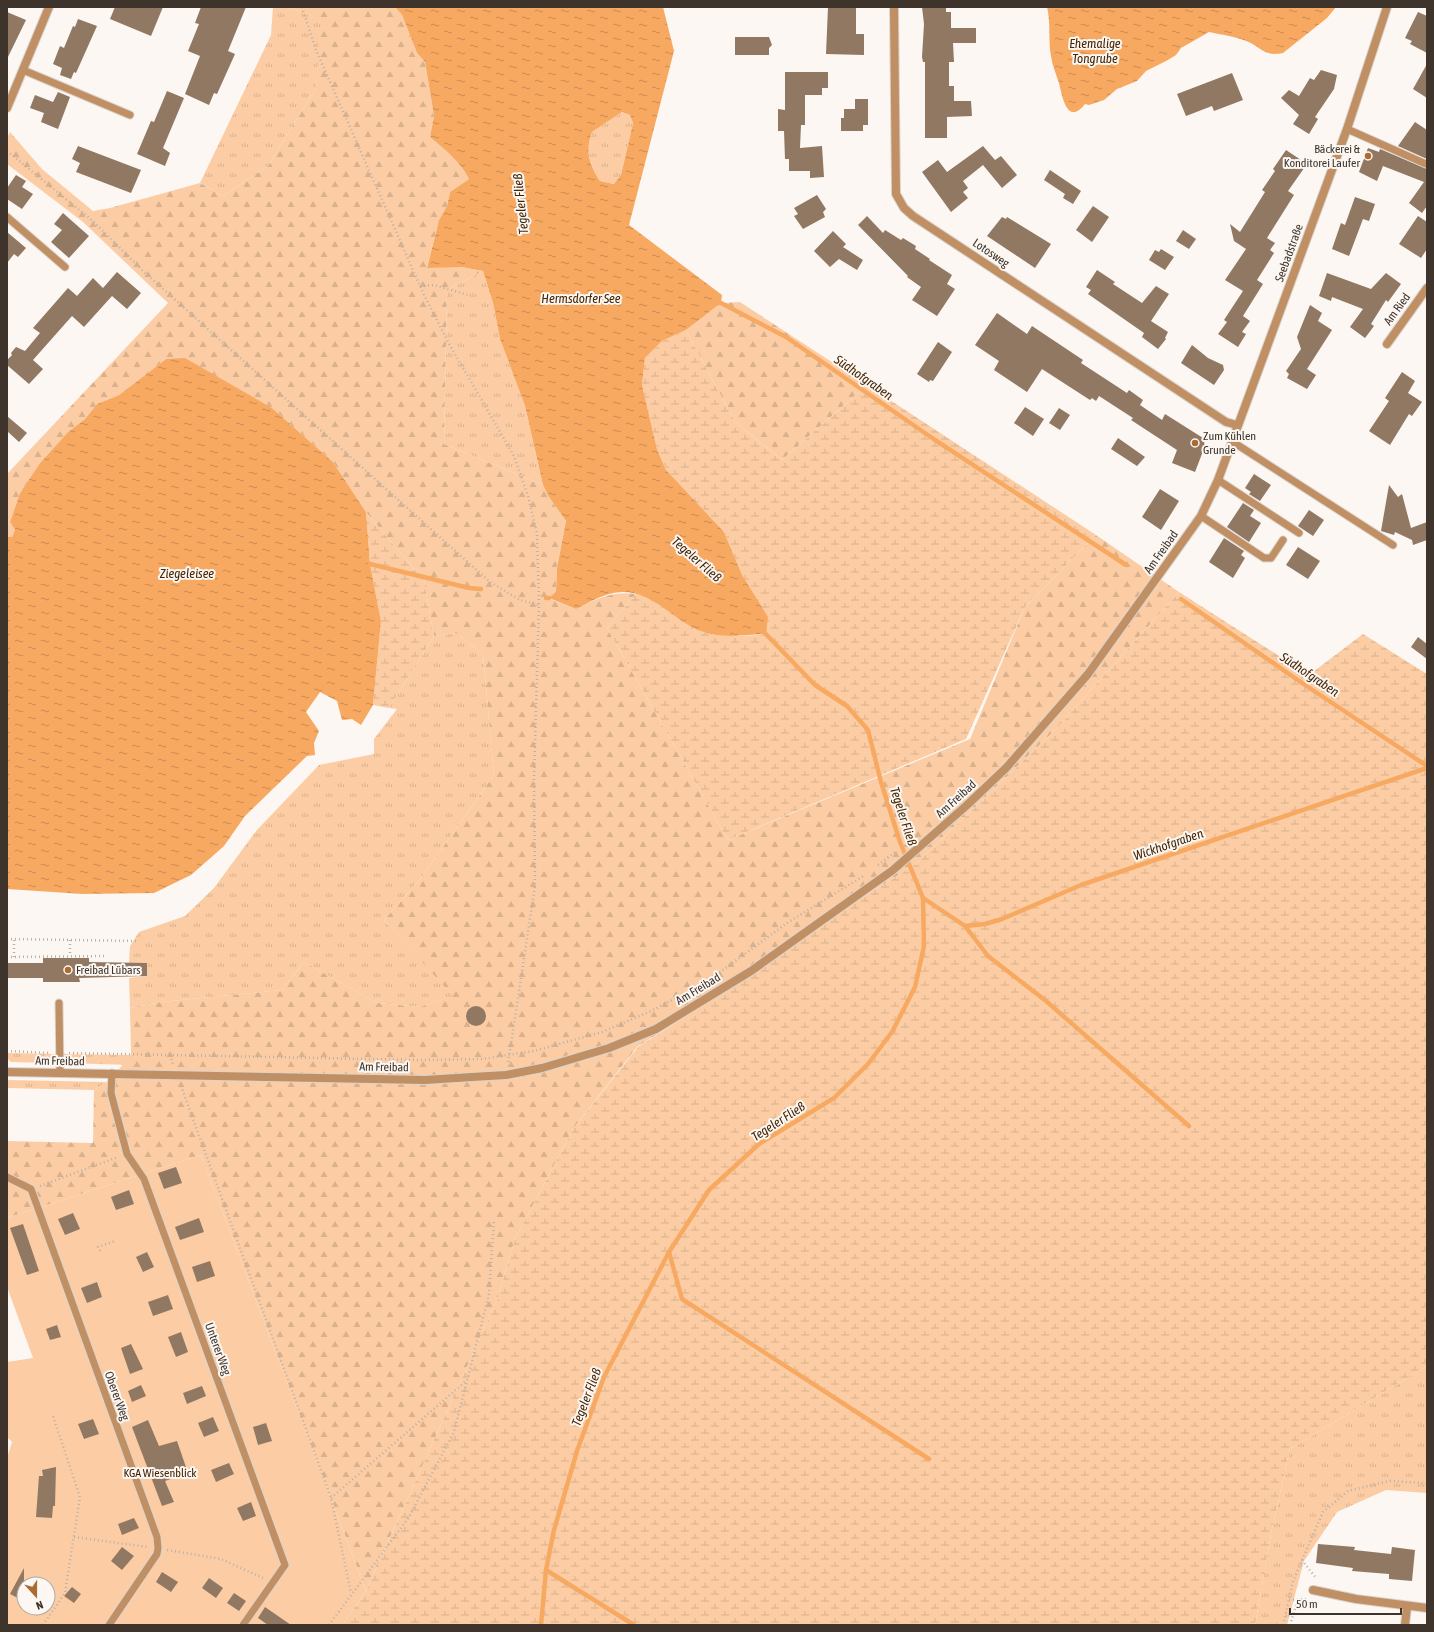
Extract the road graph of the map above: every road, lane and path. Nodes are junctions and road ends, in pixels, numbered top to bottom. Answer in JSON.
{"nodes":[{"id":1,"x":49,"y":7,"type":"edge"},
{"id":2,"x":302,"y":7,"type":"edge"},
{"id":3,"x":894,"y":7,"type":"edge"},
{"id":4,"x":1387,"y":7,"type":"edge"},
{"id":5,"x":23,"y":70,"type":"junction"},
{"id":6,"x":7,"y":108,"type":"edge"},
{"id":7,"x":130,"y":114,"type":"dead end"},
{"id":8,"x":1347,"y":129,"type":"junction"},
{"id":9,"x":7,"y":151,"type":"edge"},
{"id":10,"x":1426,"y":164,"type":"edge"},
{"id":11,"x":7,"y":217,"type":"edge"},
{"id":12,"x":65,"y":267,"type":"dead end"},
{"id":13,"x":420,"y":286,"type":"junction"},
{"id":14,"x":1427,"y":288,"type":"edge"},
{"id":15,"x":468,"y":295,"type":"dead end"},
{"id":16,"x":1387,"y":344,"type":"dead end"},
{"id":17,"x":1238,"y":425,"type":"junction"},
{"id":18,"x":1233,"y":442,"type":"junction"},
{"id":19,"x":1218,"y":480,"type":"junction"},
{"id":20,"x":1207,"y":505,"type":"joint"},
{"id":21,"x":1201,"y":516,"type":"junction"},
{"id":22,"x":1299,"y":533,"type":"dead end"},
{"id":23,"x":1283,"y":540,"type":"dead end"},
{"id":24,"x":1393,"y":545,"type":"dead end"},
{"id":25,"x":539,"y":605,"type":"junction"},
{"id":26,"x":886,"y":858,"type":"dead end"},
{"id":27,"x":874,"y":868,"type":"dead end"},
{"id":28,"x":868,"y":873,"type":"dead end"},
{"id":29,"x":7,"y":939,"type":"edge"},
{"id":30,"x":14,"y":939,"type":"junction"},
{"id":31,"x":70,"y":940,"type":"junction"},
{"id":32,"x":139,"y":941,"type":"dead end"},
{"id":33,"x":70,"y":956,"type":"junction"},
{"id":34,"x":105,"y":956,"type":"dead end"},
{"id":35,"x":7,"y":957,"type":"edge"},
{"id":36,"x":14,"y":957,"type":"junction"},
{"id":37,"x":59,"y":1004,"type":"dead end"},
{"id":38,"x":7,"y":1052,"type":"edge"},
{"id":39,"x":60,"y":1053,"type":"junction"},
{"id":40,"x":510,"y":1056,"type":"junction"},
{"id":41,"x":7,"y":1072,"type":"edge"},
{"id":42,"x":60,"y":1073,"type":"junction"},
{"id":43,"x":112,"y":1073,"type":"junction"},
{"id":44,"x":177,"y":1075,"type":"junction"},
{"id":45,"x":127,"y":1154,"type":"junction"},
{"id":46,"x":7,"y":1177,"type":"edge"},
{"id":47,"x":30,"y":1189,"type":"junction"},
{"id":48,"x":494,"y":1220,"type":"dead end"},
{"id":49,"x":115,"y":1241,"type":"dead end"},
{"id":50,"x":100,"y":1251,"type":"dead end"},
{"id":51,"x":466,"y":1381,"type":"junction"},
{"id":52,"x":53,"y":1416,"type":"dead end"},
{"id":53,"x":1427,"y":1483,"type":"edge"},
{"id":54,"x":331,"y":1498,"type":"junction"},
{"id":55,"x":74,"y":1537,"type":"junction"},
{"id":56,"x":158,"y":1548,"type":"junction"},
{"id":57,"x":1302,"y":1560,"type":"junction"},
{"id":58,"x":1316,"y":1578,"type":"dead end"},
{"id":59,"x":272,"y":1583,"type":"junction"},
{"id":60,"x":351,"y":1593,"type":"junction"},
{"id":61,"x":1312,"y":1594,"type":"joint"},
{"id":62,"x":1289,"y":1600,"type":"junction"},
{"id":63,"x":1298,"y":1600,"type":"junction"},
{"id":64,"x":1407,"y":1607,"type":"junction"},
{"id":65,"x":1427,"y":1608,"type":"edge"},
{"id":66,"x":43,"y":1625,"type":"edge"},
{"id":67,"x":109,"y":1625,"type":"edge"},
{"id":68,"x":243,"y":1625,"type":"edge"},
{"id":69,"x":329,"y":1625,"type":"edge"},
{"id":70,"x":1283,"y":1625,"type":"edge"},
{"id":71,"x":1290,"y":1625,"type":"edge"},
{"id":72,"x":1405,"y":1625,"type":"edge"}],
"edges":[{"from":1,"to":5,"type":"street"},
{"from":2,"to":13,"type":"path"},
{"from":3,"to":17,"type":"street","name":"Lotosweg"},
{"from":4,"to":8,"type":"street","name":"Seebadstraße"},
{"from":5,"to":6,"type":"street"},
{"from":5,"to":7,"type":"lane"},
{"from":8,"to":10,"type":"lane"},
{"from":8,"to":17,"type":"street","name":"Seebadstraße"},
{"from":9,"to":25,"type":"path"},
{"from":11,"to":12,"type":"lane"},
{"from":13,"to":15,"type":"path"},
{"from":13,"to":25,"type":"path"},
{"from":14,"to":16,"type":"street","name":"Am Ried"},
{"from":17,"to":18,"type":"street","name":"Seebadstraße"},
{"from":18,"to":19,"type":"street","name":"Seebadstraße"},
{"from":18,"to":24,"type":"lane"},
{"from":19,"to":20,"type":"street","name":"Seebadstraße"},
{"from":19,"to":22,"type":"lane"},
{"from":20,"to":21,"type":"street","name":"Am Freibad"},
{"from":21,"to":23,"type":"lane"},
{"from":21,"to":44,"type":"street","name":"Am Freibad"},
{"from":25,"to":40,"type":"path"},
{"from":26,"to":27,"type":"path"},
{"from":28,"to":40,"type":"path"},
{"from":29,"to":30,"type":"path"},
{"from":30,"to":31,"type":"path"},
{"from":30,"to":36,"type":"path"},
{"from":31,"to":32,"type":"path"},
{"from":31,"to":33,"type":"path"},
{"from":33,"to":34,"type":"path"},
{"from":33,"to":36,"type":"path"},
{"from":35,"to":36,"type":"path"},
{"from":37,"to":39,"type":"lane"},
{"from":38,"to":39,"type":"path"},
{"from":39,"to":40,"type":"path"},
{"from":39,"to":42,"type":"lane"},
{"from":41,"to":42,"type":"street","name":"Am Freibad"},
{"from":42,"to":43,"type":"street","name":"Am Freibad"},
{"from":43,"to":44,"type":"street","name":"Am Freibad"},
{"from":43,"to":45,"type":"lane","name":"Unterer Weg"},
{"from":44,"to":54,"type":"path"},
{"from":45,"to":47,"type":"path"},
{"from":45,"to":59,"type":"lane","name":"Unterer Weg"},
{"from":46,"to":47,"type":"lane"},
{"from":47,"to":56,"type":"lane","name":"Oberer Weg"},
{"from":48,"to":51,"type":"path"},
{"from":49,"to":50,"type":"path"},
{"from":51,"to":54,"type":"path"},
{"from":51,"to":60,"type":"path"},
{"from":52,"to":55,"type":"path"},
{"from":53,"to":57,"type":"path"},
{"from":54,"to":60,"type":"path"},
{"from":55,"to":56,"type":"path"},
{"from":55,"to":66,"type":"path"},
{"from":56,"to":59,"type":"path"},
{"from":56,"to":67,"type":"lane"},
{"from":57,"to":58,"type":"path"},
{"from":57,"to":62,"type":"path"},
{"from":59,"to":68,"type":"lane","name":"Unterer Weg"},
{"from":60,"to":69,"type":"path"},
{"from":61,"to":63,"type":"path"},
{"from":61,"to":64,"type":"street"},
{"from":62,"to":63,"type":"path"},
{"from":62,"to":70,"type":"path"},
{"from":63,"to":71,"type":"path"},
{"from":64,"to":65,"type":"street"},
{"from":64,"to":72,"type":"street"}]}
